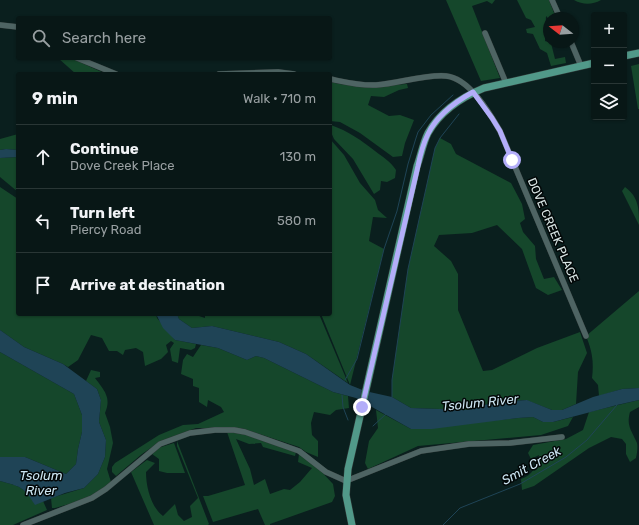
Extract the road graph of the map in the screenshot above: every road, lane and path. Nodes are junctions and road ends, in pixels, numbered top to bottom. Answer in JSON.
{"nodes":[{"id":1,"x":552,"y":0,"type":"edge"},
{"id":2,"x":557,"y":12,"type":"edge"},
{"id":3,"x":0,"y":25,"type":"edge"},
{"id":4,"x":16,"y":27,"type":"edge"},
{"id":5,"x":485,"y":33,"type":"dead end"},
{"id":6,"x":573,"y":48,"type":"edge"},
{"id":7,"x":639,"y":53,"type":"edge"},
{"id":8,"x":627,"y":55,"type":"edge"},
{"id":9,"x":82,"y":60,"type":"edge"},
{"id":10,"x":591,"y":64,"type":"edge"},
{"id":11,"x":581,"y":66,"type":"junction"},
{"id":12,"x":111,"y":72,"type":"edge"},
{"id":13,"x":332,"y":79,"type":"edge"},
{"id":14,"x":506,"y":83,"type":"junction"},
{"id":15,"x":473,"y":92,"type":"junction"},
{"id":16,"x":586,"y":336,"type":"dead end"},
{"id":17,"x":562,"y":437,"type":"dead end"},
{"id":18,"x":346,"y":481,"type":"junction"},
{"id":19,"x":23,"y":525,"type":"edge"},
{"id":20,"x":352,"y":525,"type":"edge"}],
"edges":[{"from":1,"to":2,"type":"street"},
{"from":3,"to":4,"type":"street"},
{"from":5,"to":14,"type":"street"},
{"from":6,"to":11,"type":"street"},
{"from":7,"to":8,"type":"main road"},
{"from":9,"to":12,"type":"street"},
{"from":10,"to":11,"type":"main road"},
{"from":11,"to":14,"type":"main road"},
{"from":13,"to":15,"type":"street","name":"DOVE CREEK PLACE"},
{"from":14,"to":15,"type":"main road"},
{"from":15,"to":16,"type":"street","name":"DOVE CREEK PLACE"},
{"from":15,"to":18,"type":"main road"},
{"from":17,"to":18,"type":"street"},
{"from":18,"to":19,"type":"street"},
{"from":18,"to":20,"type":"main road"}]}
